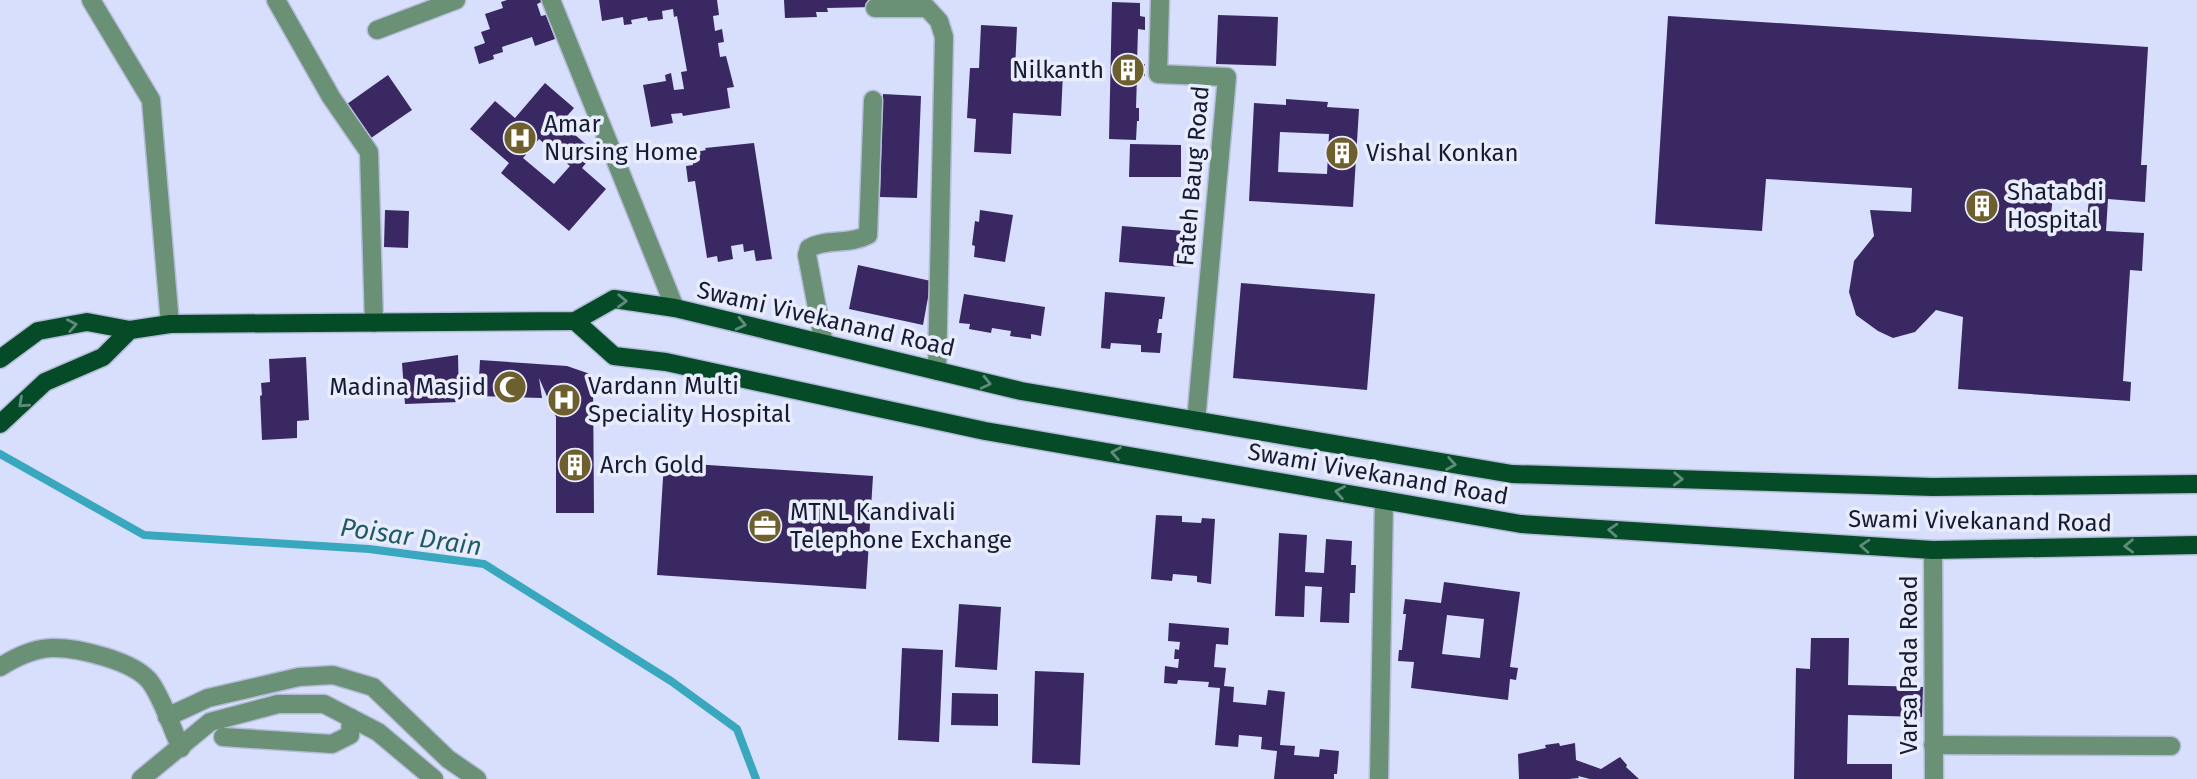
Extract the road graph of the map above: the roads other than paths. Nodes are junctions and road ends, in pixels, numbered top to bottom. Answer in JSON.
{"nodes":[{"id":1,"x":92,"y":0,"type":"edge"},
{"id":2,"x":276,"y":0,"type":"edge"},
{"id":3,"x":456,"y":0,"type":"edge"},
{"id":4,"x":551,"y":0,"type":"edge"},
{"id":5,"x":1160,"y":0,"type":"edge"},
{"id":6,"x":875,"y":8,"type":"dead end"},
{"id":7,"x":377,"y":30,"type":"dead end"},
{"id":8,"x":873,"y":100,"type":"dead end"},
{"id":9,"x":675,"y":308,"type":"junction"},
{"id":10,"x":575,"y":321,"type":"junction"},
{"id":11,"x":374,"y":323,"type":"junction"},
{"id":12,"x":170,"y":324,"type":"junction"},
{"id":13,"x":130,"y":330,"type":"junction"},
{"id":14,"x":824,"y":344,"type":"junction"},
{"id":15,"x":0,"y":359,"type":"edge"},
{"id":16,"x":937,"y":371,"type":"junction"},
{"id":17,"x":1196,"y":421,"type":"junction"},
{"id":18,"x":0,"y":424,"type":"edge"},
{"id":19,"x":2197,"y":484,"type":"edge"},
{"id":20,"x":1384,"y":500,"type":"junction"},
{"id":21,"x":2197,"y":545,"type":"edge"},
{"id":22,"x":1933,"y":550,"type":"junction"},
{"id":23,"x":0,"y":667,"type":"edge"},
{"id":24,"x":167,"y":717,"type":"junction"},
{"id":25,"x":351,"y":718,"type":"junction"},
{"id":26,"x":223,"y":737,"type":"dead end"},
{"id":27,"x":1933,"y":745,"type":"junction"},
{"id":28,"x":2171,"y":746,"type":"dead end"},
{"id":29,"x":181,"y":748,"type":"junction"},
{"id":30,"x":141,"y":779,"type":"edge"},
{"id":31,"x":434,"y":779,"type":"edge"},
{"id":32,"x":477,"y":779,"type":"edge"},
{"id":33,"x":1380,"y":779,"type":"edge"},
{"id":34,"x":1934,"y":779,"type":"edge"}],
"edges":[{"from":1,"to":12,"type":"street"},
{"from":2,"to":11,"type":"street"},
{"from":3,"to":7,"type":"street"},
{"from":4,"to":9,"type":"street"},
{"from":5,"to":17,"type":"street","name":"Fateh Baug Road"},
{"from":6,"to":16,"type":"street"},
{"from":8,"to":14,"type":"street"},
{"from":10,"to":9,"type":"main road","name":"Swami Vivekanand Road","one_way":true},
{"from":9,"to":14,"type":"main road","name":"Swami Vivekanand Road","one_way":true},
{"from":10,"to":11,"type":"main road","name":"Swami Vivekanand Road"},
{"from":20,"to":10,"type":"main road","name":"Swami Vivekanand Road","one_way":true},
{"from":11,"to":12,"type":"main road","name":"Swami Vivekanand Road"},
{"from":12,"to":13,"type":"main road","name":"Swami Vivekanand Road"},
{"from":15,"to":13,"type":"main road","name":"Swami Vivekanand Road","one_way":true},
{"from":13,"to":18,"type":"main road","one_way":true},
{"from":14,"to":16,"type":"main road","name":"Swami Vivekanand Road"},
{"from":16,"to":17,"type":"main road","name":"Swami Vivekanand Road","one_way":true},
{"from":17,"to":19,"type":"main road","name":"Swami Vivekanand Road","one_way":true},
{"from":22,"to":20,"type":"main road","name":"Swami Vivekanand Road","one_way":true},
{"from":20,"to":33,"type":"street"},
{"from":21,"to":22,"type":"main road","name":"Swami Vivekanand Road","one_way":true},
{"from":22,"to":27,"type":"street","name":"Varsa Pada Road"},
{"from":23,"to":24,"type":"street"},
{"from":24,"to":29,"type":"street"},
{"from":24,"to":32,"type":"street"},
{"from":25,"to":26,"type":"street"},
{"from":25,"to":29,"type":"street"},
{"from":25,"to":31,"type":"street"},
{"from":27,"to":28,"type":"street"},
{"from":27,"to":34,"type":"street","name":"Varsa Pada Road"},
{"from":29,"to":30,"type":"street"}]}
